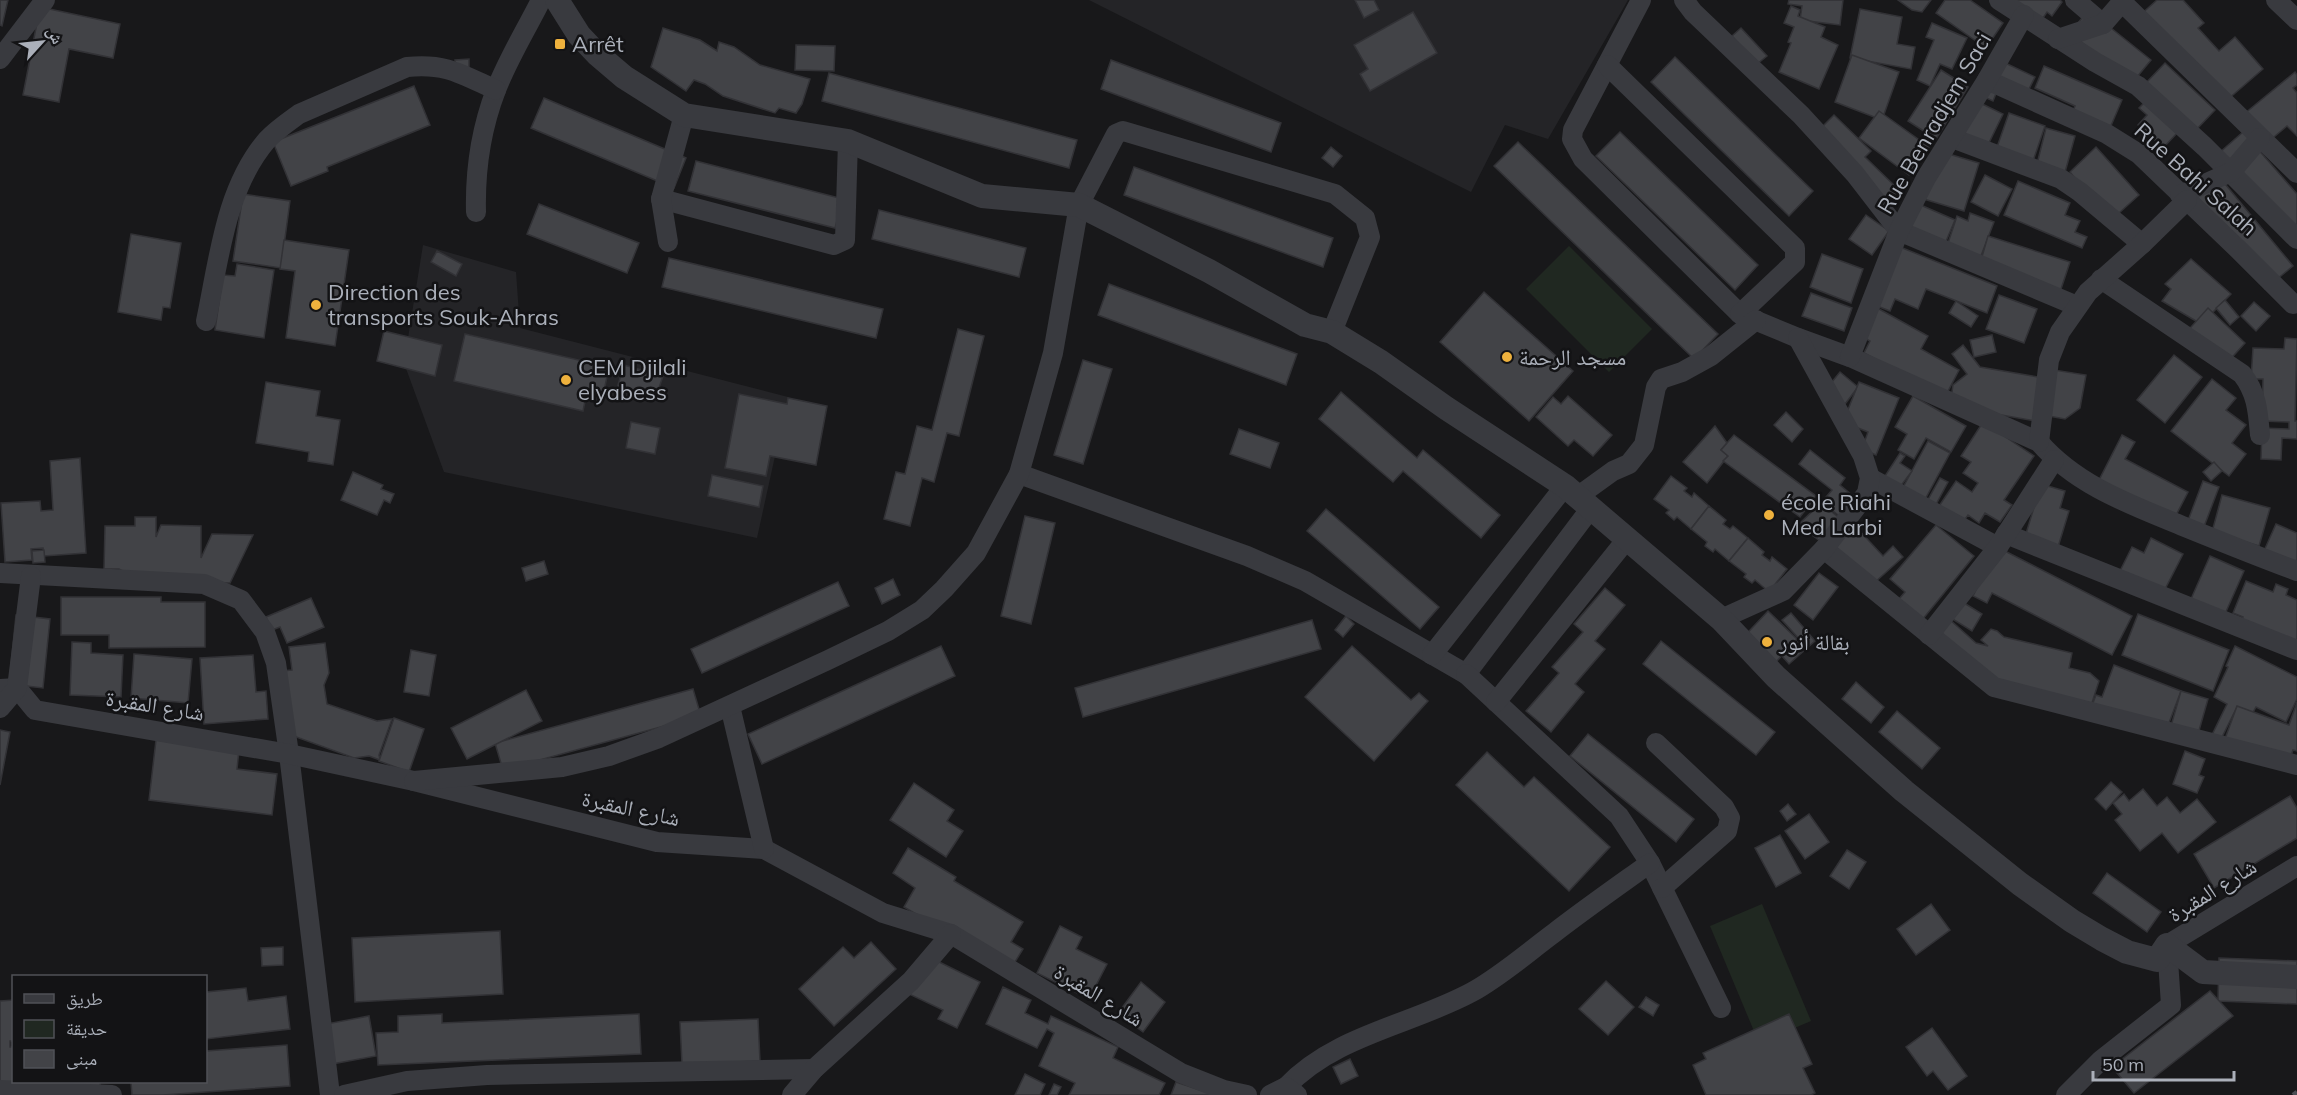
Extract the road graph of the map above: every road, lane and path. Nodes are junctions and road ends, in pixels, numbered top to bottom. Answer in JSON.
{"nodes":[{"id":1,"x":45,"y":0,"type":"edge"},
{"id":2,"x":541,"y":0,"type":"edge"},
{"id":3,"x":557,"y":0,"type":"edge"},
{"id":4,"x":1641,"y":0,"type":"edge"},
{"id":5,"x":1684,"y":0,"type":"edge"},
{"id":6,"x":1999,"y":0,"type":"edge"},
{"id":7,"x":2075,"y":0,"type":"edge"},
{"id":8,"x":2276,"y":0,"type":"edge"},
{"id":9,"x":2024,"y":15,"type":"junction"},
{"id":10,"x":2297,"y":20,"type":"edge"},
{"id":11,"x":2103,"y":24,"type":"junction"},
{"id":12,"x":2058,"y":39,"type":"junction"},
{"id":13,"x":0,"y":59,"type":"edge"},
{"id":14,"x":1607,"y":65,"type":"junction"},
{"id":15,"x":1987,"y":80,"type":"junction"},
{"id":16,"x":496,"y":90,"type":"junction"},
{"id":17,"x":684,"y":115,"type":"junction"},
{"id":18,"x":1952,"y":138,"type":"junction"},
{"id":19,"x":2260,"y":138,"type":"junction"},
{"id":20,"x":848,"y":141,"type":"junction"},
{"id":21,"x":2231,"y":172,"type":"junction"},
{"id":22,"x":2297,"y":173,"type":"edge"},
{"id":23,"x":2184,"y":198,"type":"junction"},
{"id":24,"x":662,"y":199,"type":"junction"},
{"id":25,"x":1078,"y":205,"type":"junction"},
{"id":26,"x":476,"y":212,"type":"dead end"},
{"id":27,"x":1899,"y":231,"type":"junction"},
{"id":28,"x":2297,"y":238,"type":"edge"},
{"id":29,"x":668,"y":242,"type":"dead end"},
{"id":30,"x":2142,"y":244,"type":"junction"},
{"id":31,"x":2101,"y":279,"type":"junction"},
{"id":32,"x":2293,"y":304,"type":"dead end"},
{"id":33,"x":2077,"y":306,"type":"junction"},
{"id":34,"x":1748,"y":317,"type":"junction"},
{"id":35,"x":207,"y":321,"type":"dead end"},
{"id":36,"x":1332,"y":332,"type":"junction"},
{"id":37,"x":1798,"y":338,"type":"junction"},
{"id":38,"x":1850,"y":357,"type":"junction"},
{"id":39,"x":2260,"y":435,"type":"dead end"},
{"id":40,"x":2039,"y":442,"type":"junction"},
{"id":41,"x":2054,"y":460,"type":"junction"},
{"id":42,"x":1019,"y":474,"type":"junction"},
{"id":43,"x":1870,"y":478,"type":"junction"},
{"id":44,"x":1578,"y":497,"type":"junction"},
{"id":45,"x":1627,"y":538,"type":"junction"},
{"id":46,"x":2002,"y":540,"type":"junction"},
{"id":47,"x":1824,"y":549,"type":"junction"},
{"id":48,"x":2297,"y":571,"type":"edge"},
{"id":49,"x":0,"y":573,"type":"edge"},
{"id":50,"x":31,"y":576,"type":"junction"},
{"id":51,"x":1720,"y":619,"type":"junction"},
{"id":52,"x":1929,"y":635,"type":"junction"},
{"id":53,"x":2297,"y":650,"type":"edge"},
{"id":54,"x":1432,"y":655,"type":"junction"},
{"id":55,"x":1466,"y":674,"type":"junction"},
{"id":56,"x":8,"y":689,"type":"edge"},
{"id":57,"x":1496,"y":702,"type":"junction"},
{"id":58,"x":730,"y":706,"type":"junction"},
{"id":59,"x":0,"y":708,"type":"edge"},
{"id":60,"x":1656,"y":743,"type":"dead end"},
{"id":61,"x":290,"y":754,"type":"junction"},
{"id":62,"x":2297,"y":765,"type":"edge"},
{"id":63,"x":414,"y":781,"type":"junction"},
{"id":64,"x":764,"y":849,"type":"junction"},
{"id":65,"x":1650,"y":863,"type":"junction"},
{"id":66,"x":2297,"y":866,"type":"edge"},
{"id":67,"x":1662,"y":888,"type":"junction"},
{"id":68,"x":951,"y":934,"type":"junction"},
{"id":69,"x":2167,"y":945,"type":"junction"},
{"id":70,"x":2297,"y":977,"type":"edge"},
{"id":71,"x":1721,"y":1008,"type":"dead end"},
{"id":72,"x":814,"y":1069,"type":"junction"},
{"id":73,"x":0,"y":1090,"type":"edge"},
{"id":74,"x":1284,"y":1092,"type":"edge"},
{"id":75,"x":112,"y":1095,"type":"edge"},
{"id":76,"x":330,"y":1095,"type":"edge"},
{"id":77,"x":344,"y":1095,"type":"edge"},
{"id":78,"x":792,"y":1095,"type":"edge"},
{"id":79,"x":1247,"y":1095,"type":"edge"},
{"id":80,"x":2066,"y":1095,"type":"edge"}],
"edges":[{"from":1,"to":13,"type":"street"},
{"from":2,"to":16,"type":"street"},
{"from":3,"to":17,"type":"street"},
{"from":4,"to":14,"type":"street"},
{"from":5,"to":27,"type":"street"},
{"from":6,"to":9,"type":"street"},
{"from":7,"to":11,"type":"street"},
{"from":8,"to":10,"type":"street"},
{"from":9,"to":12,"type":"street"},
{"from":9,"to":15,"type":"street","name":"Rue Benradjem Saci"},
{"from":11,"to":12,"type":"street"},
{"from":11,"to":19,"type":"street"},
{"from":12,"to":21,"type":"street"},
{"from":14,"to":34,"type":"street"},
{"from":14,"to":34,"type":"street"},
{"from":15,"to":18,"type":"street","name":"Rue Benradjem Saci"},
{"from":15,"to":23,"type":"street","name":"Rue Bahi Salah"},
{"from":16,"to":26,"type":"street"},
{"from":16,"to":35,"type":"street"},
{"from":17,"to":20,"type":"street"},
{"from":17,"to":24,"type":"street"},
{"from":18,"to":27,"type":"street","name":"Rue Benradjem Saci"},
{"from":18,"to":30,"type":"street"},
{"from":19,"to":21,"type":"street"},
{"from":19,"to":22,"type":"street"},
{"from":20,"to":24,"type":"street"},
{"from":20,"to":25,"type":"street"},
{"from":21,"to":23,"type":"street"},
{"from":21,"to":28,"type":"street"},
{"from":23,"to":30,"type":"street"},
{"from":23,"to":32,"type":"street","name":"Rue Bahi Salah"},
{"from":24,"to":29,"type":"street"},
{"from":25,"to":36,"type":"street"},
{"from":25,"to":36,"type":"street"},
{"from":25,"to":42,"type":"street"},
{"from":27,"to":33,"type":"street"},
{"from":27,"to":38,"type":"street","name":"Rue Benradjem Saci"},
{"from":30,"to":31,"type":"street"},
{"from":31,"to":33,"type":"street"},
{"from":31,"to":39,"type":"street"},
{"from":33,"to":40,"type":"street"},
{"from":34,"to":37,"type":"street"},
{"from":34,"to":44,"type":"street"},
{"from":36,"to":44,"type":"street"},
{"from":37,"to":38,"type":"street"},
{"from":37,"to":43,"type":"street"},
{"from":38,"to":40,"type":"street"},
{"from":40,"to":41,"type":"street"},
{"from":41,"to":46,"type":"street"},
{"from":41,"to":48,"type":"street"},
{"from":42,"to":54,"type":"street"},
{"from":42,"to":58,"type":"street"},
{"from":43,"to":46,"type":"street"},
{"from":43,"to":47,"type":"street"},
{"from":44,"to":45,"type":"street"},
{"from":44,"to":54,"type":"street"},
{"from":44,"to":55,"type":"street"},
{"from":45,"to":51,"type":"street"},
{"from":45,"to":57,"type":"street"},
{"from":46,"to":52,"type":"street"},
{"from":46,"to":53,"type":"street"},
{"from":47,"to":51,"type":"street"},
{"from":47,"to":52,"type":"street"},
{"from":49,"to":50,"type":"street"},
{"from":50,"to":56,"type":"street"},
{"from":50,"to":61,"type":"street"},
{"from":51,"to":69,"type":"street"},
{"from":52,"to":62,"type":"street"},
{"from":54,"to":55,"type":"street"},
{"from":55,"to":57,"type":"street"},
{"from":56,"to":59,"type":"street"},
{"from":56,"to":61,"type":"street","name":"شارع المقبرة"},
{"from":57,"to":65,"type":"street"},
{"from":58,"to":63,"type":"street"},
{"from":58,"to":64,"type":"street"},
{"from":60,"to":67,"type":"street"},
{"from":61,"to":63,"type":"street","name":"شارع المقبرة"},
{"from":61,"to":76,"type":"street"},
{"from":63,"to":64,"type":"street","name":"شارع المقبرة"},
{"from":64,"to":68,"type":"street","name":"شارع المقبرة"},
{"from":65,"to":67,"type":"street"},
{"from":65,"to":74,"type":"street"},
{"from":66,"to":69,"type":"street","name":"شارع المقبرة"},
{"from":67,"to":71,"type":"street"},
{"from":68,"to":72,"type":"street"},
{"from":68,"to":79,"type":"street","name":"شارع المقبرة"},
{"from":69,"to":70,"type":"street"},
{"from":69,"to":80,"type":"street","name":"شارع المقبرة"},
{"from":72,"to":77,"type":"street"},
{"from":72,"to":78,"type":"street"},
{"from":73,"to":75,"type":"street"}]}
